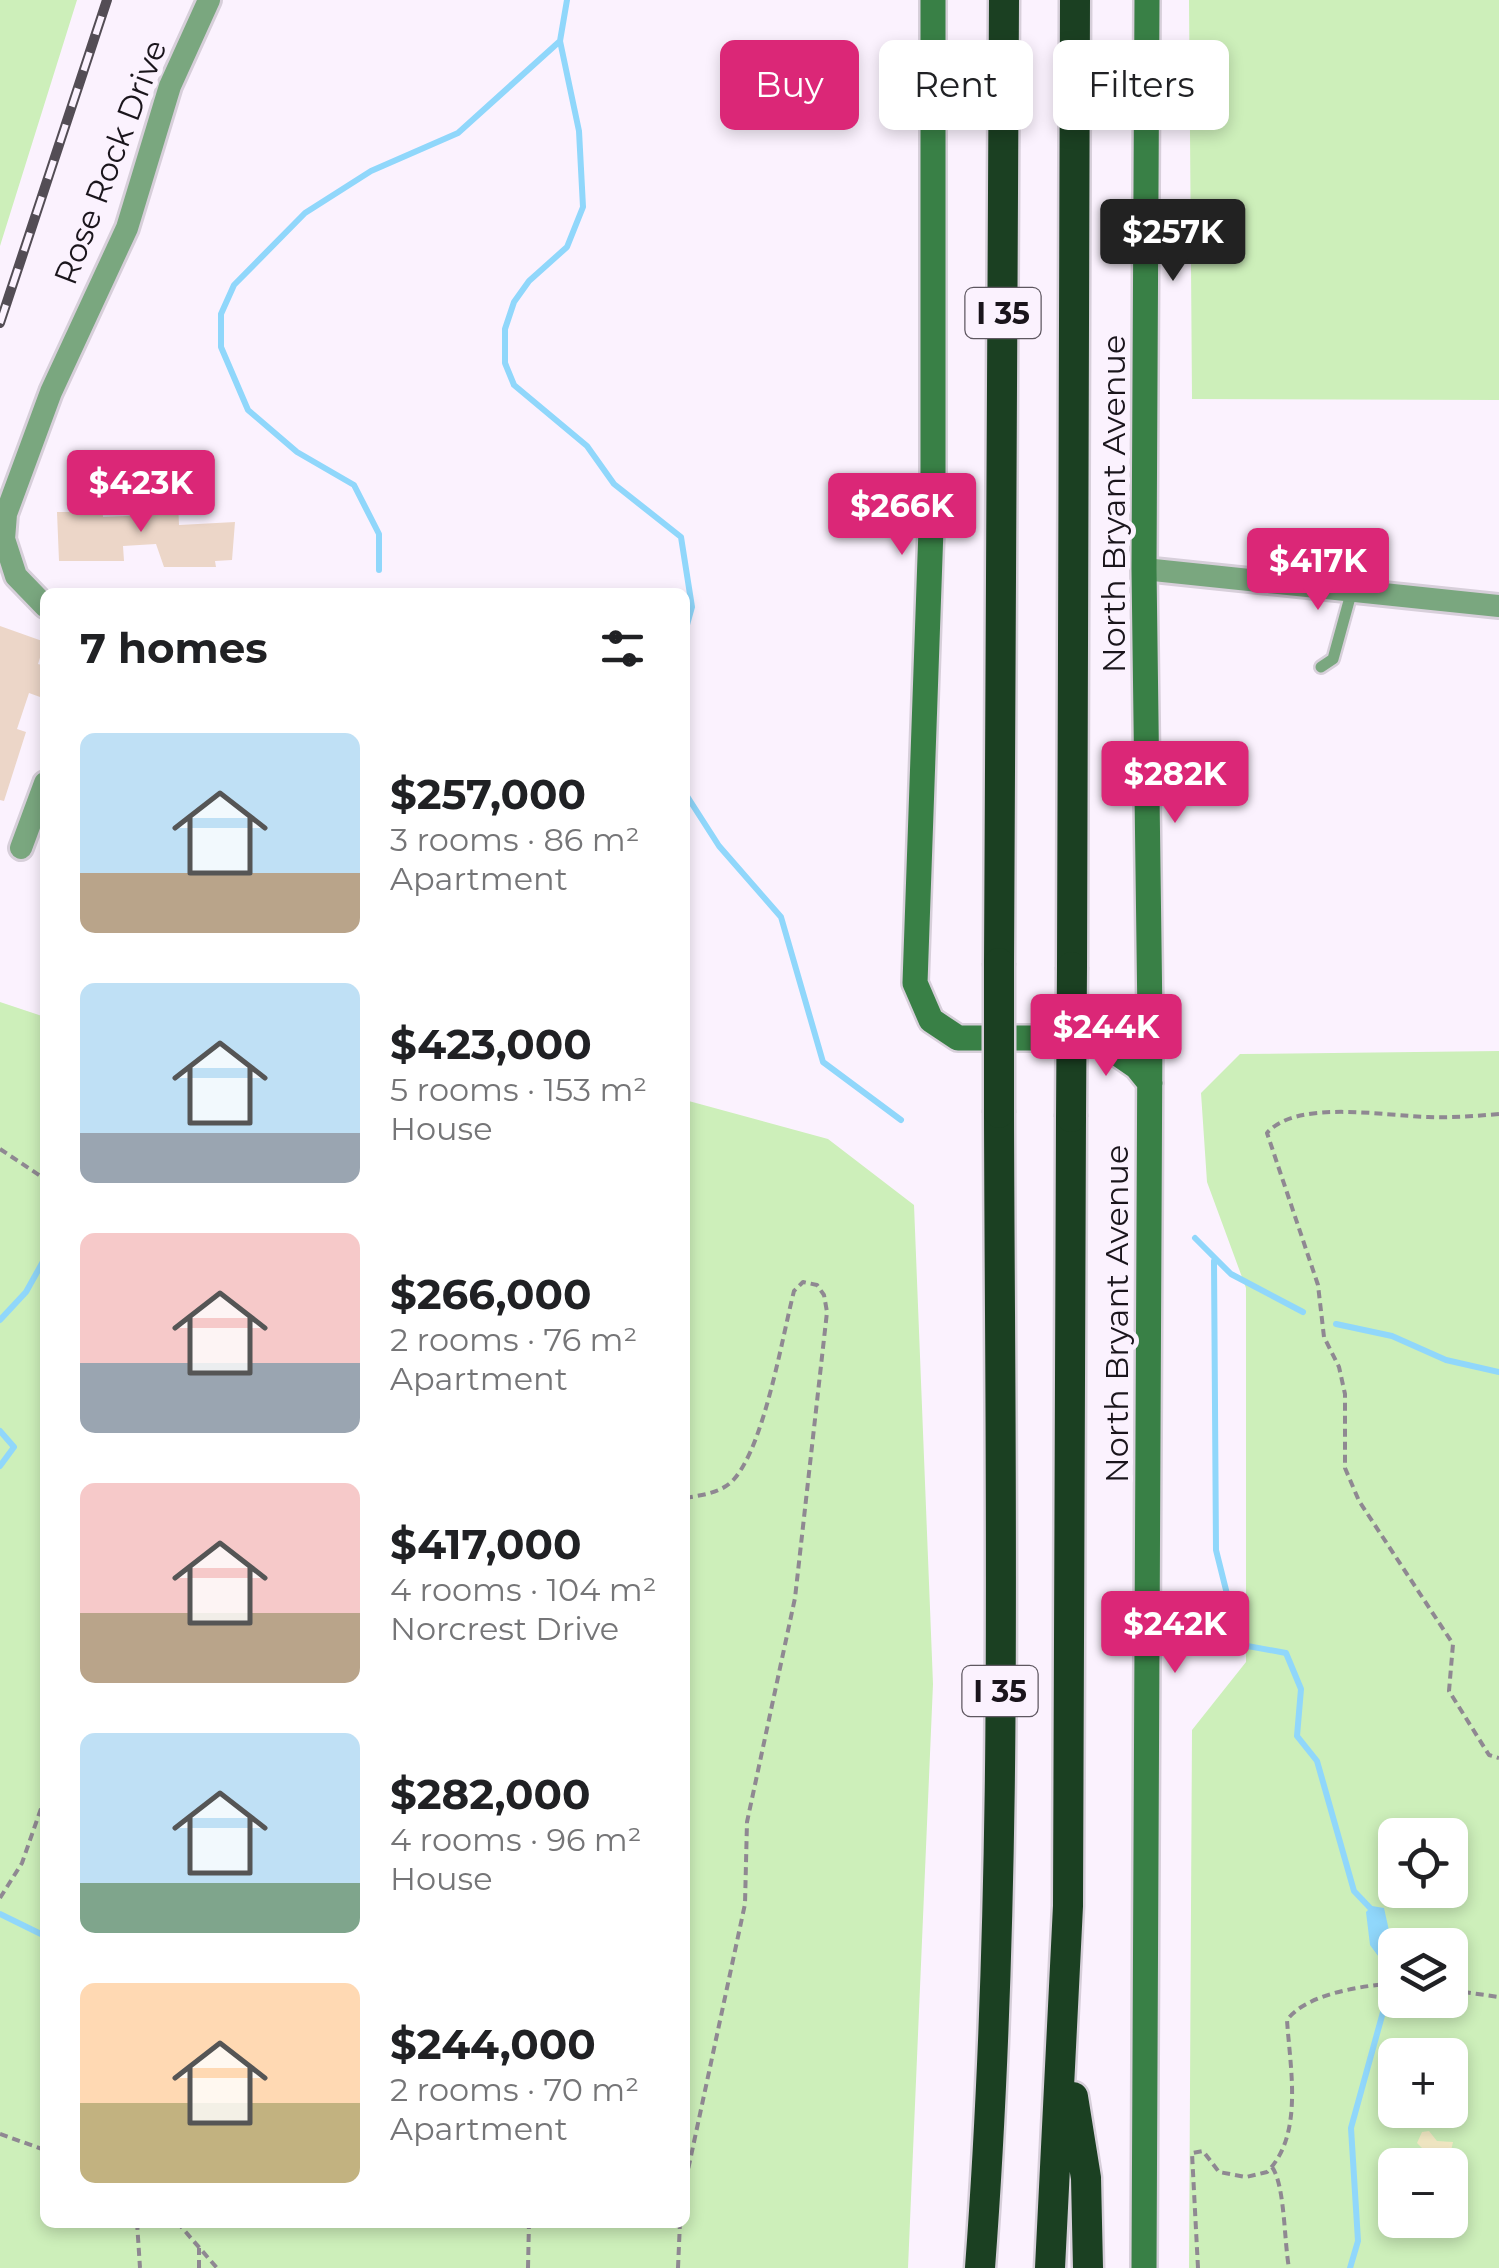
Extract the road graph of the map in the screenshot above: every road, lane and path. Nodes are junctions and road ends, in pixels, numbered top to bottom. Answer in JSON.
{"nodes":[{"id":1,"x":208,"y":0,"type":"edge"},
{"id":2,"x":933,"y":0,"type":"edge"},
{"id":3,"x":1004,"y":0,"type":"edge"},
{"id":4,"x":1075,"y":0,"type":"edge"},
{"id":5,"x":1147,"y":0,"type":"edge"},
{"id":6,"x":3,"y":513,"type":"edge"},
{"id":7,"x":1144,"y":569,"type":"junction"},
{"id":8,"x":1352,"y":590,"type":"junction"},
{"id":9,"x":40,"y":601,"type":"edge"},
{"id":10,"x":1499,"y":606,"type":"edge"},
{"id":11,"x":1321,"y":667,"type":"dead end"},
{"id":12,"x":40,"y":796,"type":"edge"},
{"id":13,"x":21,"y":848,"type":"dead end"},
{"id":14,"x":1150,"y":1019,"type":"junction"},
{"id":15,"x":1095,"y":1038,"type":"junction"},
{"id":16,"x":1150,"y":1084,"type":"junction"},
{"id":17,"x":1499,"y":1114,"type":"edge"},
{"id":18,"x":0,"y":1149,"type":"edge"},
{"id":19,"x":40,"y":1176,"type":"edge"},
{"id":20,"x":690,"y":1497,"type":"edge"},
{"id":21,"x":1499,"y":1758,"type":"edge"},
{"id":22,"x":40,"y":1811,"type":"edge"},
{"id":23,"x":0,"y":1898,"type":"edge"},
{"id":24,"x":1378,"y":1985,"type":"edge"},
{"id":25,"x":1468,"y":1993,"type":"edge"},
{"id":26,"x":1499,"y":1997,"type":"edge"},
{"id":27,"x":1063,"y":2040,"type":"junction"},
{"id":28,"x":0,"y":2134,"type":"edge"},
{"id":29,"x":40,"y":2148,"type":"edge"},
{"id":30,"x":690,"y":2161,"type":"edge"},
{"id":31,"x":1272,"y":2168,"type":"junction"},
{"id":32,"x":137,"y":2228,"type":"edge"},
{"id":33,"x":182,"y":2228,"type":"edge"},
{"id":34,"x":529,"y":2228,"type":"edge"},
{"id":35,"x":680,"y":2228,"type":"edge"},
{"id":36,"x":200,"y":2248,"type":"junction"},
{"id":37,"x":140,"y":2268,"type":"edge"},
{"id":38,"x":199,"y":2268,"type":"edge"},
{"id":39,"x":218,"y":2268,"type":"edge"},
{"id":40,"x":528,"y":2268,"type":"edge"},
{"id":41,"x":678,"y":2268,"type":"edge"},
{"id":42,"x":980,"y":2268,"type":"edge"},
{"id":43,"x":1050,"y":2268,"type":"edge"},
{"id":44,"x":1088,"y":2268,"type":"edge"},
{"id":45,"x":1144,"y":2268,"type":"edge"},
{"id":46,"x":1198,"y":2268,"type":"edge"},
{"id":47,"x":1289,"y":2268,"type":"edge"}],
"edges":[{"from":1,"to":6,"type":"street","name":"Rose Rock Drive"},
{"from":2,"to":15,"type":"main road"},
{"from":3,"to":42,"type":"highway","number":"I 35","bridge":true},
{"from":4,"to":27,"type":"highway","number":"I 35","bridge":true},
{"from":5,"to":7,"type":"main road","name":"North Bryant Avenue"},
{"from":6,"to":9,"type":"street"},
{"from":7,"to":8,"type":"street"},
{"from":7,"to":14,"type":"main road","name":"North Bryant Avenue"},
{"from":8,"to":10,"type":"street"},
{"from":8,"to":11,"type":"lane"},
{"from":12,"to":13,"type":"street"},
{"from":14,"to":15,"type":"main road"},
{"from":14,"to":16,"type":"main road","name":"North Bryant Avenue"},
{"from":15,"to":16,"type":"main road"},
{"from":16,"to":45,"type":"main road","name":"North Bryant Avenue"},
{"from":17,"to":21,"type":"path"},
{"from":18,"to":19,"type":"path"},
{"from":20,"to":30,"type":"path"},
{"from":22,"to":23,"type":"path"},
{"from":24,"to":31,"type":"path"},
{"from":25,"to":26,"type":"path"},
{"from":27,"to":43,"type":"highway","number":"I 35"},
{"from":27,"to":44,"type":"highway"},
{"from":28,"to":29,"type":"path"},
{"from":31,"to":46,"type":"path"},
{"from":31,"to":47,"type":"path"},
{"from":32,"to":37,"type":"path"},
{"from":33,"to":36,"type":"path"},
{"from":34,"to":40,"type":"path"},
{"from":35,"to":41,"type":"path"},
{"from":36,"to":38,"type":"path"},
{"from":36,"to":39,"type":"path"}]}
